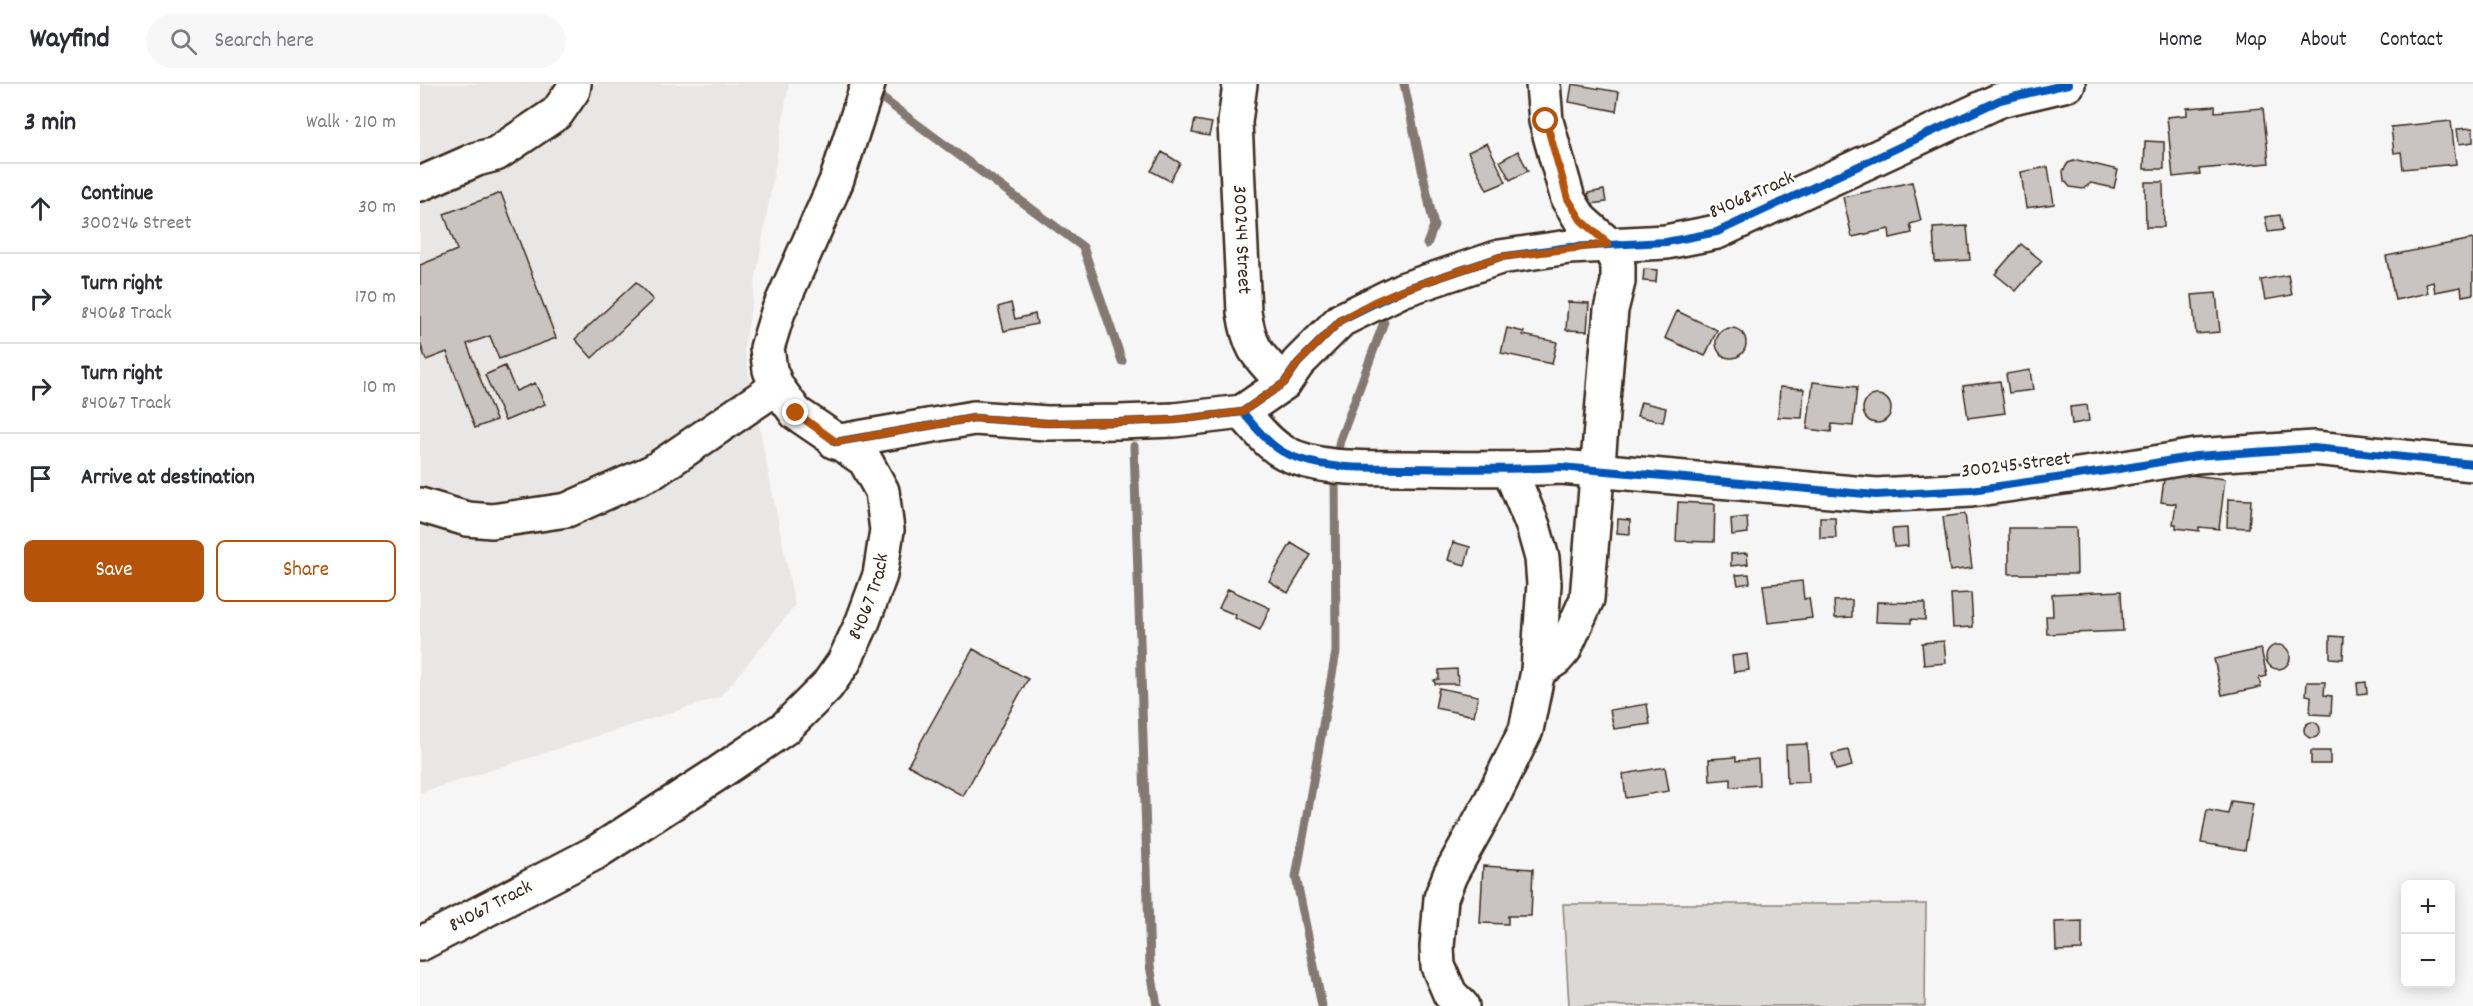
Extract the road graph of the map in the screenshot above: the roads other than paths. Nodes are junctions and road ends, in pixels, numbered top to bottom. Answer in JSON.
{"nodes":[{"id":1,"x":574,"y":84,"type":"edge"},
{"id":2,"x":868,"y":84,"type":"edge"},
{"id":3,"x":1240,"y":84,"type":"edge"},
{"id":4,"x":1543,"y":84,"type":"edge"},
{"id":5,"x":2068,"y":84,"type":"edge"},
{"id":6,"x":420,"y":184,"type":"edge"},
{"id":7,"x":1608,"y":244,"type":"junction"},
{"id":8,"x":1284,"y":383,"type":"junction"},
{"id":9,"x":777,"y":387,"type":"junction"},
{"id":10,"x":1242,"y":412,"type":"junction"},
{"id":11,"x":836,"y":442,"type":"junction"},
{"id":12,"x":2473,"y":464,"type":"edge"},
{"id":13,"x":1510,"y":470,"type":"junction"},
{"id":14,"x":1597,"y":471,"type":"junction"},
{"id":15,"x":420,"y":505,"type":"edge"},
{"id":16,"x":1538,"y":671,"type":"junction"},
{"id":17,"x":420,"y":944,"type":"edge"},
{"id":18,"x":1462,"y":1006,"type":"edge"}],
"edges":[{"from":1,"to":6,"type":"street"},
{"from":2,"to":9,"type":"street","name":"84067 Track"},
{"from":3,"to":8,"type":"street","name":"300244 Street"},
{"from":4,"to":7,"type":"street"},
{"from":5,"to":7,"type":"street","name":"84068 Track"},
{"from":7,"to":8,"type":"street","name":"84068 Track"},
{"from":7,"to":14,"type":"street"},
{"from":8,"to":10,"type":"street","name":"84068 Track"},
{"from":9,"to":11,"type":"street","name":"84067 Track"},
{"from":9,"to":15,"type":"street"},
{"from":10,"to":11,"type":"street","name":"84068 Track"},
{"from":10,"to":13,"type":"street","name":"300245 Street"},
{"from":11,"to":17,"type":"street","name":"84067 Track"},
{"from":12,"to":14,"type":"street","name":"300245 Street"},
{"from":13,"to":14,"type":"street","name":"300245 Street"},
{"from":13,"to":16,"type":"street"},
{"from":14,"to":16,"type":"street"},
{"from":16,"to":18,"type":"street"}]}
